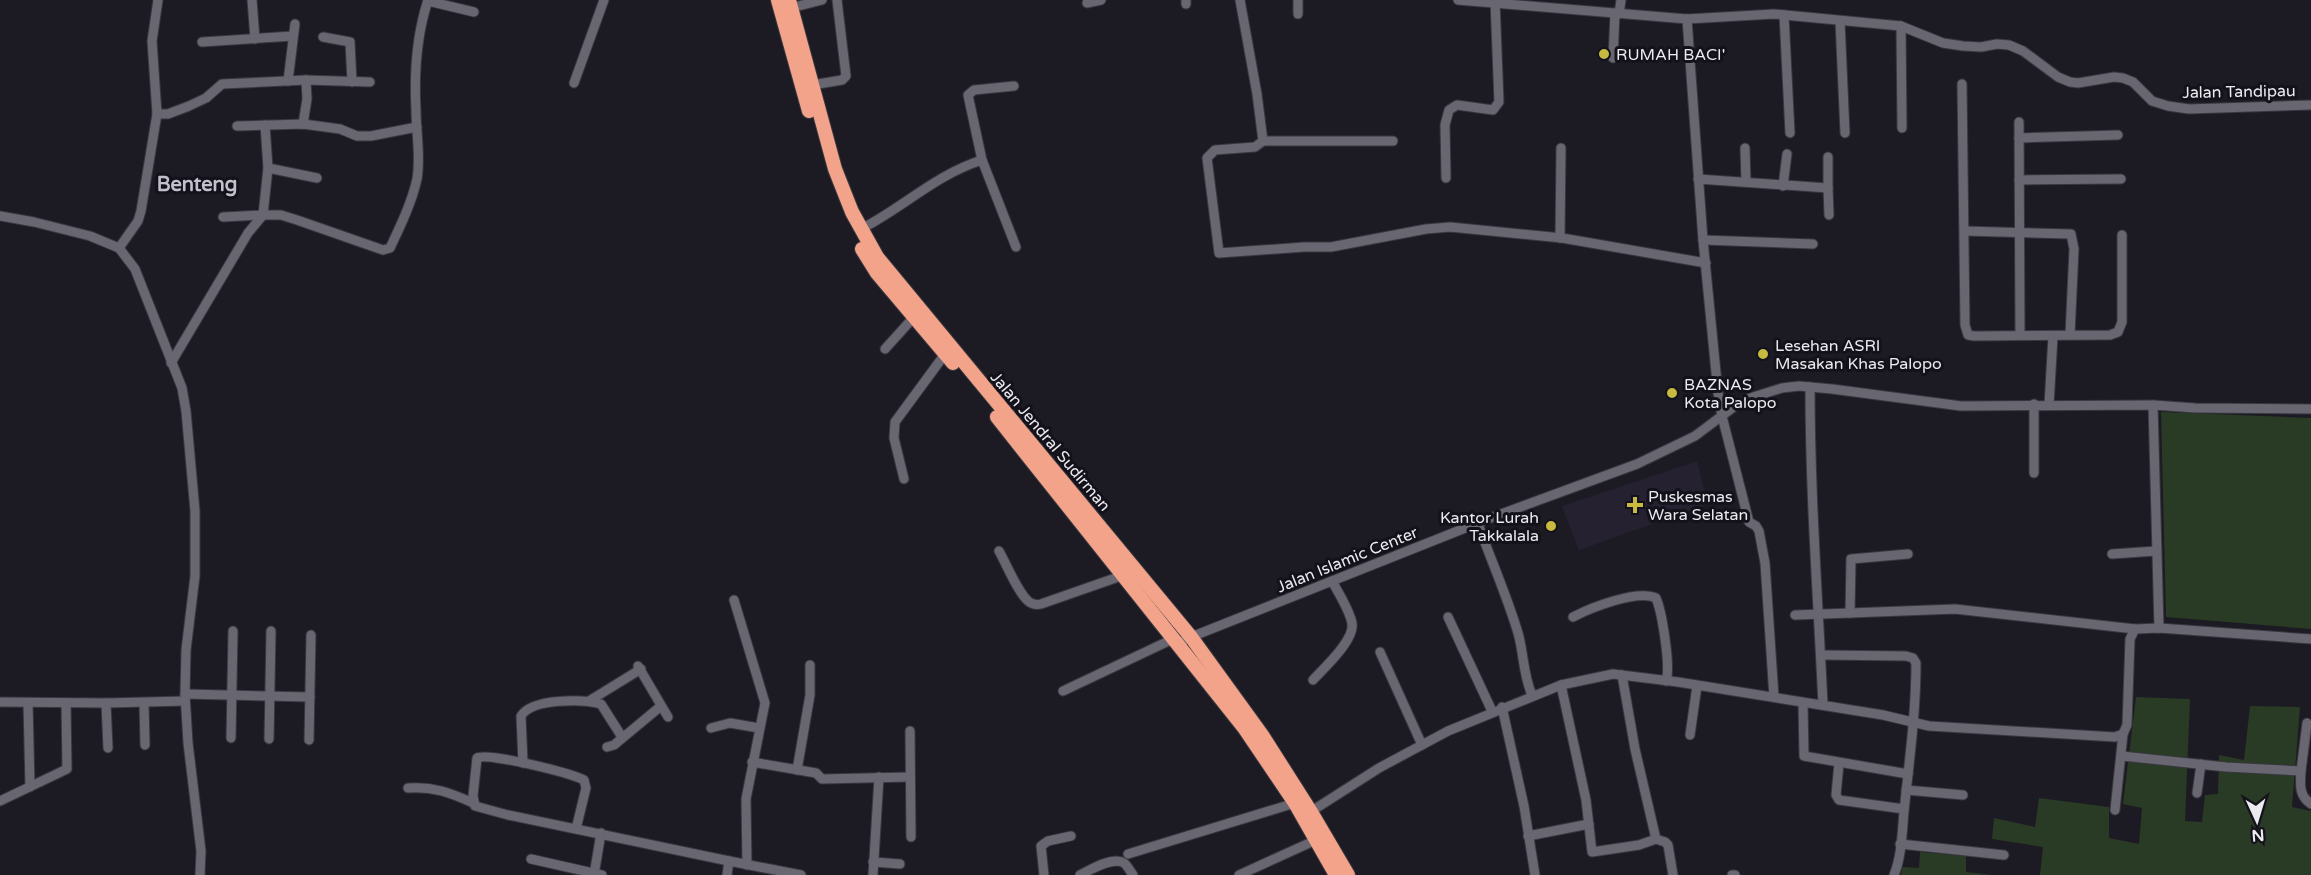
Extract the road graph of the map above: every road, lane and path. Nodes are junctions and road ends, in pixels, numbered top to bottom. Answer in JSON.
{"nodes":[{"id":1,"x":158,"y":0,"type":"edge"},
{"id":2,"x":252,"y":0,"type":"edge"},
{"id":3,"x":428,"y":0,"type":"edge"},
{"id":4,"x":604,"y":0,"type":"edge"},
{"id":5,"x":822,"y":0,"type":"edge"},
{"id":6,"x":837,"y":0,"type":"edge"},
{"id":7,"x":1101,"y":0,"type":"edge"},
{"id":8,"x":1240,"y":0,"type":"edge"},
{"id":9,"x":1298,"y":0,"type":"edge"},
{"id":10,"x":1458,"y":0,"type":"edge"},
{"id":11,"x":1621,"y":0,"type":"edge"},
{"id":12,"x":1494,"y":2,"type":"edge"},
{"id":13,"x":1087,"y":3,"type":"dead end"},
{"id":14,"x":785,"y":5,"type":"edge"},
{"id":15,"x":474,"y":12,"type":"dead end"},
{"id":16,"x":1298,"y":14,"type":"dead end"},
{"id":17,"x":1617,"y":14,"type":"junction"},
{"id":18,"x":1784,"y":15,"type":"junction"},
{"id":19,"x":1687,"y":19,"type":"junction"},
{"id":20,"x":1840,"y":21,"type":"junction"},
{"id":21,"x":295,"y":24,"type":"dead end"},
{"id":22,"x":1901,"y":26,"type":"junction"},
{"id":23,"x":293,"y":36,"type":"junction"},
{"id":24,"x":323,"y":37,"type":"dead end"},
{"id":25,"x":255,"y":39,"type":"junction"},
{"id":26,"x":202,"y":42,"type":"dead end"},
{"id":27,"x":1613,"y":58,"type":"dead end"},
{"id":28,"x":306,"y":80,"type":"junction"},
{"id":29,"x":288,"y":81,"type":"junction"},
{"id":30,"x":352,"y":82,"type":"junction"},
{"id":31,"x":370,"y":82,"type":"dead end"},
{"id":32,"x":574,"y":83,"type":"dead end"},
{"id":33,"x":1962,"y":84,"type":"dead end"},
{"id":34,"x":812,"y":85,"type":"junction"},
{"id":35,"x":1014,"y":86,"type":"dead end"},
{"id":36,"x":2311,"y":105,"type":"edge"},
{"id":37,"x":157,"y":114,"type":"junction"},
{"id":38,"x":2019,"y":122,"type":"dead end"},
{"id":39,"x":303,"y":124,"type":"junction"},
{"id":40,"x":265,"y":125,"type":"junction"},
{"id":41,"x":237,"y":126,"type":"dead end"},
{"id":42,"x":417,"y":127,"type":"junction"},
{"id":43,"x":1902,"y":128,"type":"dead end"},
{"id":44,"x":1790,"y":133,"type":"dead end"},
{"id":45,"x":1845,"y":133,"type":"dead end"},
{"id":46,"x":2118,"y":135,"type":"dead end"},
{"id":47,"x":2019,"y":138,"type":"junction"},
{"id":48,"x":1263,"y":141,"type":"junction"},
{"id":49,"x":1393,"y":141,"type":"dead end"},
{"id":50,"x":1561,"y":148,"type":"dead end"},
{"id":51,"x":1745,"y":148,"type":"dead end"},
{"id":52,"x":1787,"y":154,"type":"dead end"},
{"id":53,"x":1828,"y":157,"type":"dead end"},
{"id":54,"x":982,"y":160,"type":"junction"},
{"id":55,"x":268,"y":168,"type":"junction"},
{"id":56,"x":317,"y":178,"type":"dead end"},
{"id":57,"x":1446,"y":178,"type":"dead end"},
{"id":58,"x":1698,"y":179,"type":"junction"},
{"id":59,"x":2121,"y":179,"type":"dead end"},
{"id":60,"x":2019,"y":180,"type":"junction"},
{"id":61,"x":1746,"y":182,"type":"junction"},
{"id":62,"x":1783,"y":186,"type":"junction"},
{"id":63,"x":1828,"y":188,"type":"junction"},
{"id":64,"x":263,"y":215,"type":"junction"},
{"id":65,"x":1829,"y":215,"type":"dead end"},
{"id":66,"x":0,"y":216,"type":"edge"},
{"id":67,"x":223,"y":217,"type":"dead end"},
{"id":68,"x":861,"y":229,"type":"junction"},
{"id":69,"x":1965,"y":231,"type":"junction"},
{"id":70,"x":2020,"y":232,"type":"junction"},
{"id":71,"x":2122,"y":235,"type":"dead end"},
{"id":72,"x":1560,"y":238,"type":"junction"},
{"id":73,"x":1703,"y":240,"type":"junction"},
{"id":74,"x":1813,"y":244,"type":"dead end"},
{"id":75,"x":1016,"y":247,"type":"dead end"},
{"id":76,"x":119,"y":248,"type":"junction"},
{"id":77,"x":1706,"y":263,"type":"junction"},
{"id":78,"x":913,"y":318,"type":"junction"},
{"id":79,"x":2020,"y":335,"type":"junction"},
{"id":80,"x":2070,"y":335,"type":"junction"},
{"id":81,"x":2053,"y":336,"type":"junction"},
{"id":82,"x":885,"y":349,"type":"dead end"},
{"id":83,"x":945,"y":354,"type":"junction"},
{"id":84,"x":171,"y":363,"type":"junction"},
{"id":85,"x":1810,"y":387,"type":"junction"},
{"id":86,"x":2034,"y":404,"type":"junction"},
{"id":87,"x":2049,"y":405,"type":"junction"},
{"id":88,"x":2153,"y":405,"type":"junction"},
{"id":89,"x":2311,"y":409,"type":"edge"},
{"id":90,"x":1722,"y":416,"type":"junction"},
{"id":91,"x":2034,"y":473,"type":"dead end"},
{"id":92,"x":904,"y":478,"type":"dead end"},
{"id":93,"x":1478,"y":524,"type":"junction"},
{"id":94,"x":999,"y":551,"type":"dead end"},
{"id":95,"x":2156,"y":551,"type":"junction"},
{"id":96,"x":1908,"y":555,"type":"dead end"},
{"id":97,"x":2112,"y":555,"type":"dead end"},
{"id":98,"x":1124,"y":575,"type":"junction"},
{"id":99,"x":1332,"y":581,"type":"junction"},
{"id":100,"x":734,"y":600,"type":"dead end"},
{"id":101,"x":1850,"y":614,"type":"junction"},
{"id":102,"x":1795,"y":615,"type":"dead end"},
{"id":103,"x":1819,"y":615,"type":"junction"},
{"id":104,"x":1448,"y":617,"type":"dead end"},
{"id":105,"x":1573,"y":617,"type":"dead end"},
{"id":106,"x":2159,"y":628,"type":"junction"},
{"id":107,"x":2135,"y":629,"type":"junction"},
{"id":108,"x":233,"y":631,"type":"dead end"},
{"id":109,"x":272,"y":631,"type":"dead end"},
{"id":110,"x":310,"y":635,"type":"dead end"},
{"id":111,"x":1182,"y":639,"type":"junction"},
{"id":112,"x":2311,"y":639,"type":"edge"},
{"id":113,"x":1380,"y":652,"type":"dead end"},
{"id":114,"x":1821,"y":655,"type":"junction"},
{"id":115,"x":810,"y":665,"type":"dead end"},
{"id":116,"x":1622,"y":675,"type":"junction"},
{"id":117,"x":1313,"y":680,"type":"dead end"},
{"id":118,"x":1666,"y":681,"type":"junction"},
{"id":119,"x":1561,"y":685,"type":"junction"},
{"id":120,"x":1697,"y":686,"type":"junction"},
{"id":121,"x":1063,"y":692,"type":"dead end"},
{"id":122,"x":231,"y":695,"type":"junction"},
{"id":123,"x":1532,"y":695,"type":"junction"},
{"id":124,"x":270,"y":696,"type":"junction"},
{"id":125,"x":1774,"y":697,"type":"junction"},
{"id":126,"x":185,"y":698,"type":"junction"},
{"id":127,"x":310,"y":698,"type":"junction"},
{"id":128,"x":589,"y":701,"type":"junction"},
{"id":129,"x":0,"y":702,"type":"edge"},
{"id":130,"x":27,"y":703,"type":"junction"},
{"id":131,"x":66,"y":703,"type":"junction"},
{"id":132,"x":106,"y":703,"type":"junction"},
{"id":133,"x":144,"y":703,"type":"junction"},
{"id":134,"x":1803,"y":703,"type":"junction"},
{"id":135,"x":1823,"y":705,"type":"junction"},
{"id":136,"x":661,"y":706,"type":"junction"},
{"id":137,"x":1502,"y":707,"type":"junction"},
{"id":138,"x":1492,"y":711,"type":"junction"},
{"id":139,"x":668,"y":717,"type":"dead end"},
{"id":140,"x":1914,"y":722,"type":"junction"},
{"id":141,"x":2307,"y":723,"type":"dead end"},
{"id":142,"x":711,"y":728,"type":"dead end"},
{"id":143,"x":759,"y":728,"type":"junction"},
{"id":144,"x":910,"y":731,"type":"dead end"},
{"id":145,"x":2123,"y":734,"type":"junction"},
{"id":146,"x":1690,"y":735,"type":"dead end"},
{"id":147,"x":622,"y":737,"type":"junction"},
{"id":148,"x":231,"y":738,"type":"dead end"},
{"id":149,"x":269,"y":739,"type":"dead end"},
{"id":150,"x":309,"y":740,"type":"dead end"},
{"id":151,"x":144,"y":745,"type":"dead end"},
{"id":152,"x":1422,"y":745,"type":"junction"},
{"id":153,"x":607,"y":747,"type":"dead end"},
{"id":154,"x":108,"y":748,"type":"dead end"},
{"id":155,"x":2122,"y":756,"type":"junction"},
{"id":156,"x":752,"y":762,"type":"junction"},
{"id":157,"x":523,"y":763,"type":"junction"},
{"id":158,"x":1839,"y":763,"type":"junction"},
{"id":159,"x":2201,"y":764,"type":"junction"},
{"id":160,"x":797,"y":770,"type":"junction"},
{"id":161,"x":2301,"y":771,"type":"junction"},
{"id":162,"x":1908,"y":774,"type":"junction"},
{"id":163,"x":879,"y":777,"type":"junction"},
{"id":164,"x":910,"y":777,"type":"junction"},
{"id":165,"x":30,"y":787,"type":"junction"},
{"id":166,"x":408,"y":788,"type":"dead end"},
{"id":167,"x":1906,"y":790,"type":"junction"},
{"id":168,"x":2197,"y":793,"type":"dead end"},
{"id":169,"x":1963,"y":795,"type":"dead end"},
{"id":170,"x":0,"y":801,"type":"edge"},
{"id":171,"x":473,"y":803,"type":"junction"},
{"id":172,"x":1295,"y":803,"type":"junction"},
{"id":173,"x":2311,"y":804,"type":"edge"},
{"id":174,"x":1904,"y":809,"type":"junction"},
{"id":175,"x":2115,"y":810,"type":"dead end"},
{"id":176,"x":1307,"y":814,"type":"junction"},
{"id":177,"x":1589,"y":824,"type":"junction"},
{"id":178,"x":576,"y":829,"type":"junction"},
{"id":179,"x":601,"y":833,"type":"junction"},
{"id":180,"x":1071,"y":836,"type":"dead end"},
{"id":181,"x":1528,"y":836,"type":"junction"},
{"id":182,"x":911,"y":837,"type":"dead end"},
{"id":183,"x":1656,"y":839,"type":"junction"},
{"id":184,"x":1316,"y":840,"type":"junction"},
{"id":185,"x":1900,"y":844,"type":"junction"},
{"id":186,"x":1128,"y":854,"type":"dead end"},
{"id":187,"x":2004,"y":855,"type":"dead end"},
{"id":188,"x":531,"y":859,"type":"dead end"},
{"id":189,"x":729,"y":861,"type":"junction"},
{"id":190,"x":873,"y":862,"type":"junction"},
{"id":191,"x":900,"y":864,"type":"dead end"},
{"id":192,"x":747,"y":865,"type":"junction"},
{"id":193,"x":597,"y":874,"type":"edge"},
{"id":194,"x":200,"y":875,"type":"edge"},
{"id":195,"x":727,"y":875,"type":"edge"},
{"id":196,"x":801,"y":875,"type":"edge"},
{"id":197,"x":873,"y":875,"type":"edge"},
{"id":198,"x":1044,"y":875,"type":"edge"},
{"id":199,"x":1080,"y":875,"type":"edge"},
{"id":200,"x":1133,"y":875,"type":"edge"},
{"id":201,"x":1239,"y":875,"type":"edge"},
{"id":202,"x":1336,"y":875,"type":"edge"},
{"id":203,"x":1348,"y":875,"type":"edge"},
{"id":204,"x":1535,"y":875,"type":"edge"},
{"id":205,"x":1673,"y":875,"type":"edge"},
{"id":206,"x":1894,"y":875,"type":"edge"}],
"edges":[{"from":1,"to":37,"type":"street"},
{"from":2,"to":25,"type":"street"},
{"from":3,"to":15,"type":"street"},
{"from":3,"to":42,"type":"street"},
{"from":4,"to":32,"type":"street"},
{"from":5,"to":14,"type":"street"},
{"from":6,"to":34,"type":"street"},
{"from":7,"to":13,"type":"street"},
{"from":8,"to":48,"type":"street"},
{"from":9,"to":16,"type":"street"},
{"from":10,"to":12,"type":"street","name":"Jalan Tandipau"},
{"from":11,"to":17,"type":"street"},
{"from":12,"to":17,"type":"street","name":"Jalan Tandipau"},
{"from":12,"to":57,"type":"street"},
{"from":14,"to":34,"type":"highway","name":"Jalan Jendral Sudirman"},
{"from":14,"to":78,"type":"highway","name":"Jalan Jendral Sudirman"},
{"from":17,"to":19,"type":"street","name":"Jalan Tandipau"},
{"from":17,"to":27,"type":"street"},
{"from":18,"to":19,"type":"street","name":"Jalan Tandipau"},
{"from":18,"to":20,"type":"street","name":"Jalan Tandipau"},
{"from":18,"to":44,"type":"street"},
{"from":19,"to":58,"type":"street"},
{"from":20,"to":22,"type":"street","name":"Jalan Tandipau"},
{"from":20,"to":45,"type":"street"},
{"from":21,"to":23,"type":"street"},
{"from":22,"to":36,"type":"street","name":"Jalan Tandipau"},
{"from":22,"to":43,"type":"street"},
{"from":23,"to":25,"type":"street"},
{"from":23,"to":29,"type":"street"},
{"from":24,"to":30,"type":"street"},
{"from":25,"to":26,"type":"street"},
{"from":28,"to":29,"type":"street"},
{"from":28,"to":30,"type":"street"},
{"from":28,"to":39,"type":"street"},
{"from":29,"to":37,"type":"street"},
{"from":30,"to":31,"type":"street"},
{"from":33,"to":69,"type":"street"},
{"from":34,"to":68,"type":"highway","name":"Jalan Jendral Sudirman"},
{"from":35,"to":54,"type":"street"},
{"from":37,"to":76,"type":"street"},
{"from":38,"to":47,"type":"street"},
{"from":39,"to":40,"type":"street"},
{"from":39,"to":42,"type":"street"},
{"from":40,"to":41,"type":"street"},
{"from":40,"to":55,"type":"street"},
{"from":42,"to":64,"type":"street"},
{"from":46,"to":47,"type":"street"},
{"from":47,"to":60,"type":"street"},
{"from":48,"to":49,"type":"street"},
{"from":48,"to":72,"type":"street"},
{"from":50,"to":72,"type":"street"},
{"from":51,"to":61,"type":"street"},
{"from":52,"to":62,"type":"street"},
{"from":53,"to":63,"type":"street"},
{"from":54,"to":68,"type":"street"},
{"from":54,"to":75,"type":"street"},
{"from":55,"to":56,"type":"street"},
{"from":55,"to":64,"type":"street"},
{"from":58,"to":61,"type":"street"},
{"from":58,"to":73,"type":"street"},
{"from":59,"to":60,"type":"street"},
{"from":60,"to":70,"type":"street"},
{"from":61,"to":62,"type":"street"},
{"from":62,"to":63,"type":"street"},
{"from":63,"to":65,"type":"street"},
{"from":64,"to":67,"type":"street"},
{"from":64,"to":84,"type":"street"},
{"from":66,"to":76,"type":"street"},
{"from":68,"to":111,"type":"highway","name":"Jalan Jendral Sudirman"},
{"from":69,"to":70,"type":"street"},
{"from":69,"to":79,"type":"street"},
{"from":70,"to":79,"type":"street"},
{"from":70,"to":80,"type":"street"},
{"from":71,"to":80,"type":"street"},
{"from":72,"to":77,"type":"street"},
{"from":73,"to":74,"type":"street"},
{"from":73,"to":77,"type":"street"},
{"from":76,"to":84,"type":"street"},
{"from":77,"to":90,"type":"street"},
{"from":78,"to":82,"type":"street"},
{"from":78,"to":83,"type":"highway","name":"Jalan Jendral Sudirman"},
{"from":79,"to":81,"type":"street"},
{"from":80,"to":81,"type":"street"},
{"from":81,"to":87,"type":"street"},
{"from":83,"to":92,"type":"street"},
{"from":83,"to":98,"type":"highway","name":"Jalan Jendral Sudirman"},
{"from":84,"to":126,"type":"street"},
{"from":85,"to":86,"type":"street","name":"Jalan Islamic Center"},
{"from":85,"to":90,"type":"street","name":"Jalan Islamic Center"},
{"from":85,"to":103,"type":"street"},
{"from":86,"to":87,"type":"street","name":"Jalan Islamic Center"},
{"from":86,"to":91,"type":"street"},
{"from":87,"to":88,"type":"street","name":"Jalan Islamic Center"},
{"from":88,"to":89,"type":"street","name":"Jalan Islamic Center"},
{"from":88,"to":95,"type":"street"},
{"from":90,"to":93,"type":"street","name":"Jalan Islamic Center"},
{"from":90,"to":125,"type":"street"},
{"from":93,"to":99,"type":"street","name":"Jalan Islamic Center"},
{"from":93,"to":123,"type":"street"},
{"from":94,"to":98,"type":"street"},
{"from":95,"to":97,"type":"street"},
{"from":95,"to":106,"type":"street"},
{"from":96,"to":101,"type":"street"},
{"from":98,"to":111,"type":"highway","name":"Jalan Jendral Sudirman"},
{"from":99,"to":111,"type":"street","name":"Jalan Islamic Center"},
{"from":99,"to":117,"type":"street"},
{"from":100,"to":143,"type":"street"},
{"from":101,"to":103,"type":"street"},
{"from":101,"to":107,"type":"street"},
{"from":102,"to":103,"type":"street"},
{"from":103,"to":114,"type":"street"},
{"from":104,"to":138,"type":"street"},
{"from":105,"to":118,"type":"street"},
{"from":106,"to":107,"type":"street"},
{"from":106,"to":112,"type":"street"},
{"from":107,"to":145,"type":"street"},
{"from":108,"to":122,"type":"street"},
{"from":109,"to":124,"type":"street"},
{"from":110,"to":127,"type":"street"},
{"from":111,"to":121,"type":"street","name":"Jalan Islamic Center"},
{"from":111,"to":172,"type":"highway","name":"Jalan Jendral Sudirman"},
{"from":111,"to":176,"type":"highway","name":"Jalan Jendral Sudirman"},
{"from":113,"to":152,"type":"street"},
{"from":114,"to":135,"type":"street"},
{"from":114,"to":140,"type":"street"},
{"from":115,"to":160,"type":"street"},
{"from":116,"to":118,"type":"street"},
{"from":116,"to":119,"type":"street"},
{"from":116,"to":183,"type":"street"},
{"from":118,"to":120,"type":"street"},
{"from":119,"to":123,"type":"street"},
{"from":119,"to":177,"type":"street"},
{"from":120,"to":125,"type":"street"},
{"from":120,"to":146,"type":"street"},
{"from":122,"to":124,"type":"street"},
{"from":122,"to":126,"type":"street"},
{"from":122,"to":148,"type":"street"},
{"from":123,"to":137,"type":"street"},
{"from":124,"to":127,"type":"street"},
{"from":124,"to":149,"type":"street"},
{"from":125,"to":134,"type":"street"},
{"from":126,"to":133,"type":"street"},
{"from":126,"to":194,"type":"street"},
{"from":127,"to":150,"type":"street"},
{"from":128,"to":136,"type":"street"},
{"from":128,"to":147,"type":"street"},
{"from":128,"to":157,"type":"street"},
{"from":129,"to":130,"type":"street"},
{"from":130,"to":131,"type":"street"},
{"from":130,"to":165,"type":"street"},
{"from":131,"to":132,"type":"street"},
{"from":131,"to":165,"type":"street"},
{"from":132,"to":133,"type":"street"},
{"from":132,"to":154,"type":"street"},
{"from":133,"to":151,"type":"street"},
{"from":134,"to":135,"type":"street"},
{"from":134,"to":158,"type":"street"},
{"from":135,"to":140,"type":"street"},
{"from":136,"to":139,"type":"street"},
{"from":136,"to":147,"type":"street"},
{"from":137,"to":138,"type":"street"},
{"from":137,"to":181,"type":"street"},
{"from":138,"to":152,"type":"street"},
{"from":140,"to":145,"type":"street"},
{"from":140,"to":162,"type":"street"},
{"from":141,"to":161,"type":"street"},
{"from":142,"to":143,"type":"street"},
{"from":143,"to":156,"type":"street"},
{"from":144,"to":164,"type":"street"},
{"from":145,"to":155,"type":"street"},
{"from":147,"to":153,"type":"street"},
{"from":152,"to":176,"type":"street"},
{"from":155,"to":159,"type":"street"},
{"from":155,"to":175,"type":"street"},
{"from":156,"to":160,"type":"street"},
{"from":156,"to":192,"type":"street"},
{"from":157,"to":171,"type":"street"},
{"from":157,"to":178,"type":"street"},
{"from":158,"to":162,"type":"street"},
{"from":158,"to":174,"type":"street"},
{"from":159,"to":161,"type":"street"},
{"from":159,"to":168,"type":"street"},
{"from":160,"to":163,"type":"street"},
{"from":161,"to":173,"type":"street"},
{"from":162,"to":167,"type":"street"},
{"from":163,"to":164,"type":"street"},
{"from":163,"to":190,"type":"street"},
{"from":164,"to":182,"type":"street"},
{"from":165,"to":170,"type":"street"},
{"from":166,"to":171,"type":"street"},
{"from":167,"to":169,"type":"street"},
{"from":167,"to":174,"type":"street"},
{"from":171,"to":178,"type":"street"},
{"from":172,"to":176,"type":"highway","name":"Jalan Jendral Sudirman"},
{"from":172,"to":186,"type":"street"},
{"from":174,"to":185,"type":"street"},
{"from":176,"to":184,"type":"highway","name":"Jalan Jendral Sudirman"},
{"from":176,"to":203,"type":"highway","name":"Jalan Jendral Sudirman"},
{"from":177,"to":181,"type":"street"},
{"from":177,"to":183,"type":"street"},
{"from":178,"to":179,"type":"street"},
{"from":179,"to":189,"type":"street"},
{"from":179,"to":193,"type":"street"},
{"from":180,"to":198,"type":"street"},
{"from":181,"to":204,"type":"street"},
{"from":183,"to":205,"type":"street"},
{"from":184,"to":201,"type":"street"},
{"from":184,"to":202,"type":"highway","name":"Jalan Jendral Sudirman"},
{"from":185,"to":187,"type":"street"},
{"from":185,"to":206,"type":"street"},
{"from":188,"to":193,"type":"street"},
{"from":189,"to":192,"type":"street"},
{"from":189,"to":195,"type":"street"},
{"from":190,"to":191,"type":"street"},
{"from":190,"to":197,"type":"street"},
{"from":192,"to":196,"type":"street"},
{"from":199,"to":200,"type":"street"}]}
